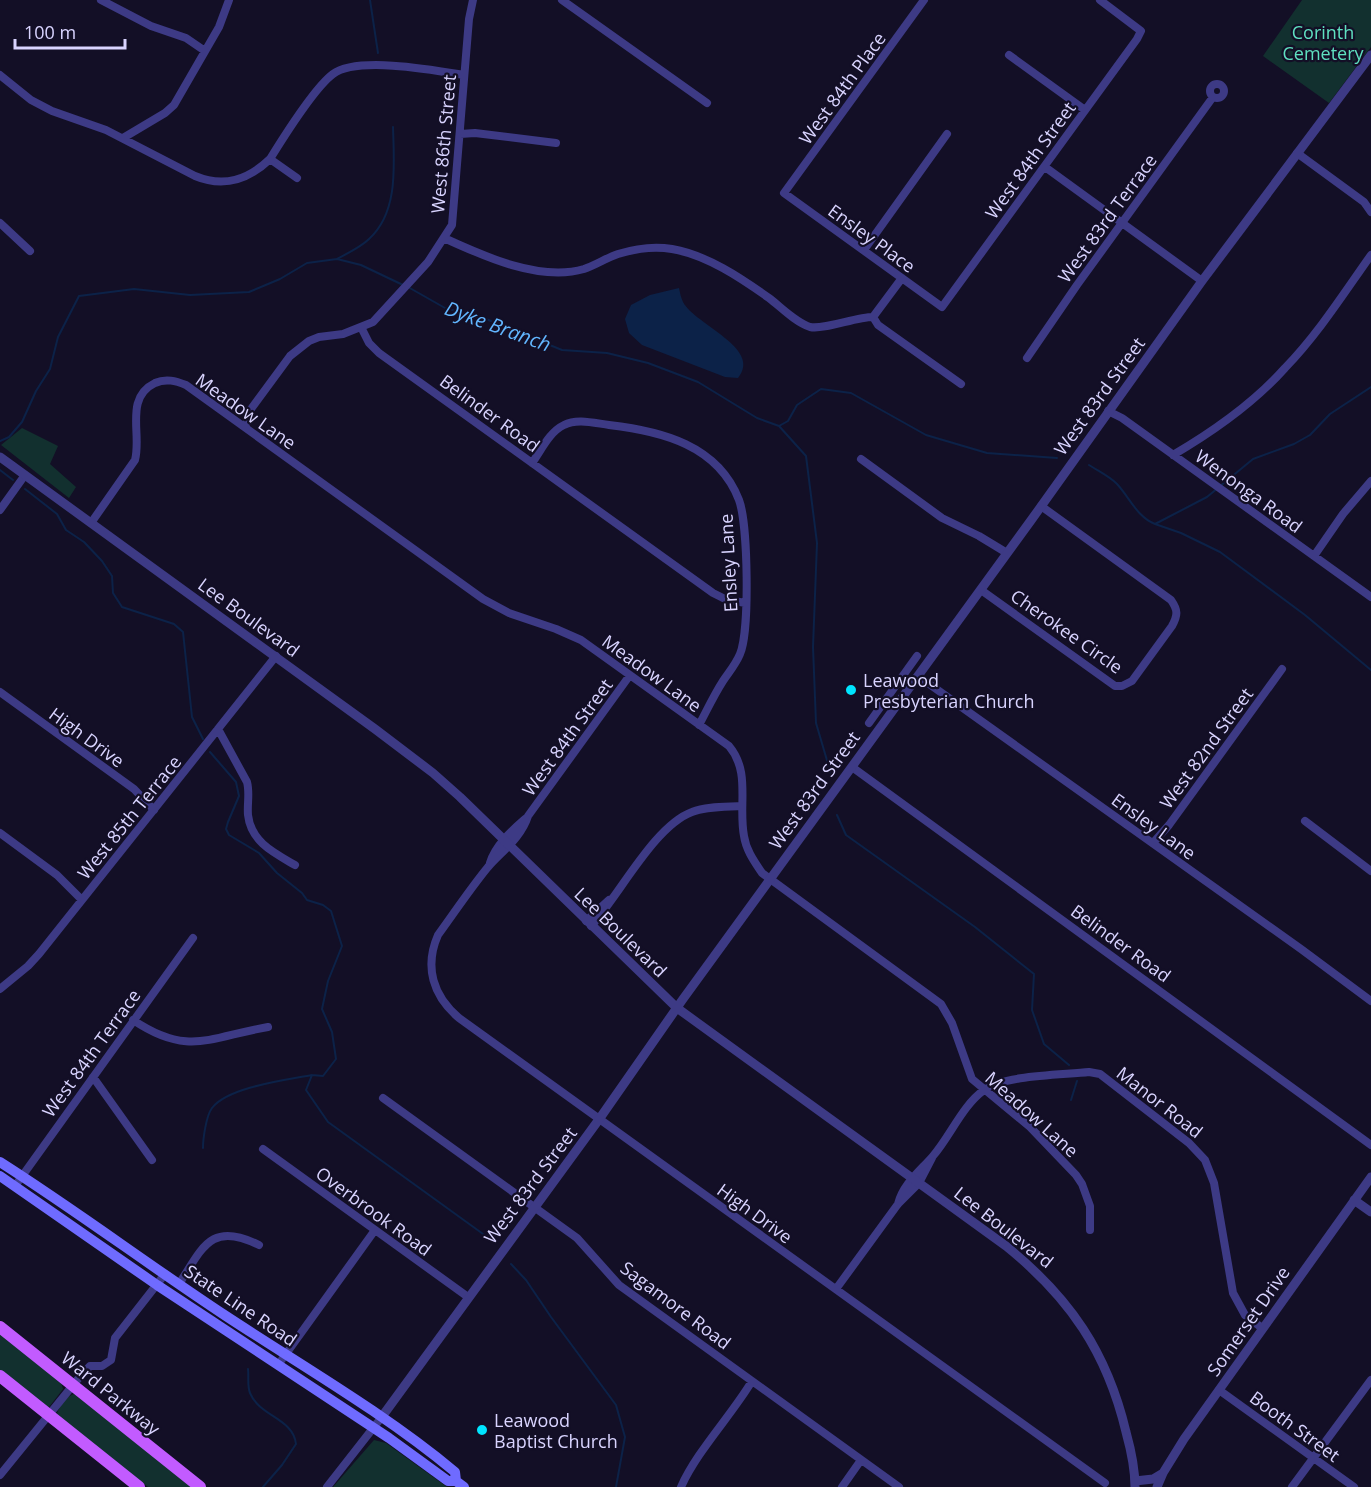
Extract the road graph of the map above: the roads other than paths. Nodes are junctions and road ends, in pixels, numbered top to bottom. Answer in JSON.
{"nodes":[{"id":1,"x":101,"y":0,"type":"edge"},
{"id":2,"x":230,"y":0,"type":"edge"},
{"id":3,"x":473,"y":0,"type":"edge"},
{"id":4,"x":562,"y":0,"type":"edge"},
{"id":5,"x":924,"y":0,"type":"edge"},
{"id":6,"x":1100,"y":0,"type":"edge"},
{"id":7,"x":205,"y":51,"type":"junction"},
{"id":8,"x":1009,"y":55,"type":"dead end"},
{"id":9,"x":1371,"y":55,"type":"edge"},
{"id":10,"x":0,"y":75,"type":"edge"},
{"id":11,"x":464,"y":75,"type":"junction"},
{"id":12,"x":1213,"y":97,"type":"dead end"},
{"id":13,"x":707,"y":103,"type":"dead end"},
{"id":14,"x":1085,"y":110,"type":"junction"},
{"id":15,"x":460,"y":134,"type":"junction"},
{"id":16,"x":947,"y":134,"type":"dead end"},
{"id":17,"x":123,"y":138,"type":"junction"},
{"id":18,"x":556,"y":143,"type":"dead end"},
{"id":19,"x":1297,"y":153,"type":"junction"},
{"id":20,"x":270,"y":159,"type":"junction"},
{"id":21,"x":1045,"y":167,"type":"junction"},
{"id":22,"x":297,"y":178,"type":"dead end"},
{"id":23,"x":784,"y":193,"type":"joint"},
{"id":24,"x":1371,"y":212,"type":"edge"},
{"id":25,"x":1123,"y":222,"type":"junction"},
{"id":26,"x":0,"y":223,"type":"edge"},
{"id":27,"x":444,"y":238,"type":"junction"},
{"id":28,"x":864,"y":250,"type":"junction"},
{"id":29,"x":30,"y":251,"type":"dead end"},
{"id":30,"x":1371,"y":255,"type":"edge"},
{"id":31,"x":902,"y":278,"type":"junction"},
{"id":32,"x":1202,"y":281,"type":"junction"},
{"id":33,"x":942,"y":307,"type":"joint"},
{"id":34,"x":873,"y":317,"type":"junction"},
{"id":35,"x":361,"y":327,"type":"junction"},
{"id":36,"x":1027,"y":358,"type":"dead end"},
{"id":37,"x":961,"y":384,"type":"dead end"},
{"id":38,"x":1108,"y":411,"type":"junction"},
{"id":39,"x":245,"y":427,"type":"junction"},
{"id":40,"x":1173,"y":455,"type":"junction"},
{"id":41,"x":0,"y":457,"type":"edge"},
{"id":42,"x":861,"y":459,"type":"dead end"},
{"id":43,"x":532,"y":463,"type":"junction"},
{"id":44,"x":25,"y":475,"type":"junction"},
{"id":45,"x":1371,"y":481,"type":"edge"},
{"id":46,"x":1041,"y":506,"type":"junction"},
{"id":47,"x":0,"y":510,"type":"edge"},
{"id":48,"x":92,"y":523,"type":"junction"},
{"id":49,"x":1007,"y":553,"type":"junction"},
{"id":50,"x":1314,"y":556,"type":"junction"},
{"id":51,"x":981,"y":590,"type":"junction"},
{"id":52,"x":1371,"y":597,"type":"edge"},
{"id":53,"x":746,"y":603,"type":"junction"},
{"id":54,"x":917,"y":656,"type":"dead end"},
{"id":55,"x":276,"y":657,"type":"junction"},
{"id":56,"x":1282,"y":669,"type":"dead end"},
{"id":57,"x":630,"y":675,"type":"junction"},
{"id":58,"x":918,"y":676,"type":"junction"},
{"id":59,"x":0,"y":692,"type":"edge"},
{"id":60,"x":869,"y":723,"type":"dead end"},
{"id":61,"x":699,"y":725,"type":"junction"},
{"id":62,"x":218,"y":729,"type":"junction"},
{"id":63,"x":852,"y":767,"type":"junction"},
{"id":64,"x":742,"y":806,"type":"junction"},
{"id":65,"x":154,"y":810,"type":"junction"},
{"id":66,"x":1305,"y":821,"type":"dead end"},
{"id":67,"x":0,"y":833,"type":"edge"},
{"id":68,"x":507,"y":843,"type":"junction"},
{"id":69,"x":1153,"y":843,"type":"junction"},
{"id":70,"x":295,"y":865,"type":"dead end"},
{"id":71,"x":1371,"y":871,"type":"edge"},
{"id":72,"x":770,"y":879,"type":"junction"},
{"id":73,"x":82,"y":900,"type":"junction"},
{"id":74,"x":589,"y":923,"type":"junction"},
{"id":75,"x":193,"y":938,"type":"dead end"},
{"id":76,"x":435,"y":940,"type":"joint"},
{"id":77,"x":0,"y":989,"type":"edge"},
{"id":78,"x":1371,"y":1001,"type":"edge"},
{"id":79,"x":677,"y":1008,"type":"junction"},
{"id":80,"x":134,"y":1020,"type":"junction"},
{"id":81,"x":268,"y":1027,"type":"dead end"},
{"id":82,"x":93,"y":1077,"type":"junction"},
{"id":83,"x":984,"y":1090,"type":"junction"},
{"id":84,"x":383,"y":1098,"type":"dead end"},
{"id":85,"x":600,"y":1119,"type":"junction"},
{"id":86,"x":1371,"y":1145,"type":"edge"},
{"id":87,"x":263,"y":1149,"type":"dead end"},
{"id":88,"x":152,"y":1160,"type":"dead end"},
{"id":89,"x":0,"y":1162,"type":"edge"},
{"id":90,"x":0,"y":1176,"type":"edge"},
{"id":91,"x":22,"y":1176,"type":"junction"},
{"id":92,"x":1371,"y":1177,"type":"edge"},
{"id":93,"x":915,"y":1181,"type":"junction"},
{"id":94,"x":15,"y":1186,"type":"junction"},
{"id":95,"x":1354,"y":1200,"type":"junction"},
{"id":96,"x":535,"y":1206,"type":"junction"},
{"id":97,"x":1371,"y":1212,"type":"edge"},
{"id":98,"x":375,"y":1230,"type":"junction"},
{"id":99,"x":1090,"y":1230,"type":"dead end"},
{"id":100,"x":259,"y":1245,"type":"dead end"},
{"id":101,"x":165,"y":1274,"type":"junction"},
{"id":102,"x":179,"y":1284,"type":"junction"},
{"id":103,"x":157,"y":1285,"type":"junction"},
{"id":104,"x":836,"y":1289,"type":"junction"},
{"id":105,"x":468,"y":1297,"type":"junction"},
{"id":106,"x":0,"y":1327,"type":"edge"},
{"id":107,"x":1262,"y":1328,"type":"junction"},
{"id":108,"x":284,"y":1354,"type":"junction"},
{"id":109,"x":278,"y":1365,"type":"junction"},
{"id":110,"x":0,"y":1376,"type":"edge"},
{"id":111,"x":1371,"y":1380,"type":"edge"},
{"id":112,"x":752,"y":1381,"type":"junction"},
{"id":113,"x":72,"y":1386,"type":"junction"},
{"id":114,"x":1219,"y":1390,"type":"junction"},
{"id":115,"x":49,"y":1415,"type":"junction"},
{"id":116,"x":381,"y":1418,"type":"junction"},
{"id":117,"x":374,"y":1428,"type":"junction"},
{"id":118,"x":1314,"y":1457,"type":"junction"},
{"id":119,"x":861,"y":1460,"type":"junction"},
{"id":120,"x":1163,"y":1473,"type":"junction"},
{"id":121,"x":0,"y":1475,"type":"edge"},
{"id":122,"x":1105,"y":1483,"type":"dead end"},
{"id":123,"x":460,"y":1484,"type":"edge"},
{"id":124,"x":1135,"y":1484,"type":"edge"},
{"id":125,"x":139,"y":1487,"type":"edge"},
{"id":126,"x":200,"y":1487,"type":"edge"},
{"id":127,"x":327,"y":1487,"type":"edge"},
{"id":128,"x":681,"y":1487,"type":"edge"},
{"id":129,"x":842,"y":1487,"type":"edge"},
{"id":130,"x":899,"y":1487,"type":"edge"},
{"id":131,"x":1157,"y":1487,"type":"edge"},
{"id":132,"x":1292,"y":1487,"type":"edge"},
{"id":133,"x":1354,"y":1487,"type":"edge"}],
"edges":[{"from":1,"to":7,"type":"street"},
{"from":2,"to":7,"type":"street"},
{"from":3,"to":11,"type":"street","name":"West 86th Street"},
{"from":4,"to":13,"type":"street"},
{"from":5,"to":23,"type":"street","name":"West 84th Place"},
{"from":6,"to":14,"type":"street","name":"West 84th Street"},
{"from":7,"to":17,"type":"street"},
{"from":8,"to":14,"type":"street"},
{"from":9,"to":19,"type":"street","name":"West 83rd Street"},
{"from":10,"to":17,"type":"street"},
{"from":11,"to":15,"type":"street","name":"West 86th Street"},
{"from":11,"to":20,"type":"street"},
{"from":12,"to":25,"type":"street","name":"West 83rd Terrace"},
{"from":14,"to":21,"type":"street","name":"West 84th Street"},
{"from":15,"to":18,"type":"street"},
{"from":15,"to":27,"type":"street","name":"West 86th Street"},
{"from":16,"to":28,"type":"street"},
{"from":17,"to":20,"type":"street"},
{"from":19,"to":24,"type":"street"},
{"from":19,"to":32,"type":"street","name":"West 83rd Street"},
{"from":20,"to":22,"type":"street"},
{"from":21,"to":25,"type":"street"},
{"from":21,"to":33,"type":"street","name":"West 84th Street"},
{"from":23,"to":28,"type":"street","name":"Ensley Place"},
{"from":25,"to":32,"type":"street"},
{"from":25,"to":36,"type":"street","name":"West 83rd Terrace"},
{"from":26,"to":29,"type":"street"},
{"from":27,"to":34,"type":"street"},
{"from":27,"to":35,"type":"street","name":"West 86th Street"},
{"from":28,"to":31,"type":"street","name":"Ensley Place"},
{"from":30,"to":40,"type":"street"},
{"from":31,"to":33,"type":"street","name":"Ensley Place"},
{"from":31,"to":34,"type":"street"},
{"from":32,"to":38,"type":"street","name":"West 83rd Street"},
{"from":34,"to":37,"type":"street"},
{"from":35,"to":39,"type":"street"},
{"from":35,"to":43,"type":"street","name":"Belinder Road"},
{"from":38,"to":40,"type":"street","name":"Wenonga Road"},
{"from":38,"to":46,"type":"street","name":"West 83rd Street"},
{"from":39,"to":48,"type":"street","name":"Meadow Lane"},
{"from":39,"to":57,"type":"street","name":"Meadow Lane"},
{"from":40,"to":50,"type":"street","name":"Wenonga Road"},
{"from":41,"to":44,"type":"street","name":"Lee Boulevard"},
{"from":42,"to":49,"type":"street"},
{"from":43,"to":53,"type":"street","name":"Belinder Road"},
{"from":43,"to":53,"type":"street","name":"Ensley Lane"},
{"from":44,"to":47,"type":"street"},
{"from":44,"to":48,"type":"street","name":"Lee Boulevard"},
{"from":45,"to":50,"type":"street"},
{"from":46,"to":49,"type":"street","name":"West 83rd Street"},
{"from":46,"to":51,"type":"street","name":"Cherokee Circle"},
{"from":48,"to":55,"type":"street","name":"Lee Boulevard"},
{"from":49,"to":51,"type":"street","name":"West 83rd Street"},
{"from":50,"to":52,"type":"street","name":"Wenonga Road"},
{"from":51,"to":58,"type":"street","name":"West 83rd Street"},
{"from":53,"to":61,"type":"street","name":"Ensley Lane"},
{"from":54,"to":60,"type":"street"},
{"from":55,"to":62,"type":"street","name":"West 85th Terrace"},
{"from":55,"to":68,"type":"street","name":"Lee Boulevard"},
{"from":56,"to":69,"type":"street","name":"West 82nd Street"},
{"from":57,"to":61,"type":"street","name":"Meadow Lane"},
{"from":57,"to":68,"type":"street","name":"West 84th Street"},
{"from":58,"to":63,"type":"street","name":"West 83rd Street"},
{"from":58,"to":69,"type":"street","name":"Ensley Lane"},
{"from":59,"to":65,"type":"street","name":"High Drive"},
{"from":61,"to":64,"type":"street","name":"Meadow Lane"},
{"from":62,"to":65,"type":"street","name":"West 85th Terrace"},
{"from":62,"to":70,"type":"street"},
{"from":63,"to":72,"type":"street","name":"West 83rd Street"},
{"from":63,"to":86,"type":"street","name":"Belinder Road"},
{"from":64,"to":72,"type":"street","name":"Meadow Lane"},
{"from":64,"to":74,"type":"street"},
{"from":65,"to":73,"type":"street","name":"West 85th Terrace"},
{"from":66,"to":71,"type":"street"},
{"from":67,"to":73,"type":"street"},
{"from":68,"to":74,"type":"street","name":"Lee Boulevard"},
{"from":68,"to":76,"type":"street","name":"West 84th Street"},
{"from":69,"to":78,"type":"street","name":"Ensley Lane"},
{"from":72,"to":79,"type":"street","name":"West 83rd Street"},
{"from":72,"to":83,"type":"street","name":"Meadow Lane"},
{"from":73,"to":77,"type":"street","name":"West 85th Terrace"},
{"from":74,"to":79,"type":"street","name":"Lee Boulevard"},
{"from":75,"to":80,"type":"street","name":"West 84th Terrace"},
{"from":76,"to":85,"type":"street","name":"High Drive"},
{"from":79,"to":85,"type":"street","name":"West 83rd Street"},
{"from":79,"to":93,"type":"street","name":"Lee Boulevard"},
{"from":80,"to":81,"type":"street"},
{"from":80,"to":82,"type":"street","name":"West 84th Terrace"},
{"from":82,"to":88,"type":"street"},
{"from":82,"to":91,"type":"street","name":"West 84th Terrace"},
{"from":83,"to":93,"type":"street"},
{"from":83,"to":99,"type":"street","name":"Meadow Lane"},
{"from":83,"to":107,"type":"street","name":"Manor Road"},
{"from":84,"to":96,"type":"street","name":"Sagamore Road"},
{"from":85,"to":96,"type":"street","name":"West 83rd Street"},
{"from":85,"to":104,"type":"street","name":"High Drive"},
{"from":87,"to":98,"type":"street","name":"Overbrook Road"},
{"from":89,"to":91,"type":"main road","name":"State Line Road"},
{"from":90,"to":94,"type":"main road","name":"State Line Road"},
{"from":91,"to":94,"type":"street","name":"West 84th Terrace"},
{"from":91,"to":101,"type":"main road","name":"State Line Road"},
{"from":92,"to":95,"type":"street","name":"Somerset Drive"},
{"from":93,"to":104,"type":"street"},
{"from":93,"to":124,"type":"street","name":"Lee Boulevard"},
{"from":94,"to":103,"type":"main road","name":"State Line Road"},
{"from":95,"to":97,"type":"street"},
{"from":95,"to":107,"type":"street","name":"Somerset Drive"},
{"from":96,"to":105,"type":"street","name":"West 83rd Street"},
{"from":96,"to":112,"type":"street","name":"Sagamore Road"},
{"from":98,"to":105,"type":"street","name":"Overbrook Road"},
{"from":98,"to":108,"type":"street"},
{"from":100,"to":102,"type":"street"},
{"from":101,"to":102,"type":"main road","name":"State Line Road"},
{"from":101,"to":103,"type":"street"},
{"from":102,"to":108,"type":"main road","name":"State Line Road"},
{"from":103,"to":109,"type":"main road","name":"State Line Road"},
{"from":103,"to":113,"type":"street"},
{"from":104,"to":122,"type":"street","name":"High Drive"},
{"from":105,"to":116,"type":"street","name":"West 83rd Street"},
{"from":106,"to":113,"type":"main road","name":"Ward Parkway"},
{"from":107,"to":114,"type":"street","name":"Somerset Drive"},
{"from":108,"to":109,"type":"street"},
{"from":108,"to":116,"type":"main road","name":"State Line Road"},
{"from":109,"to":117,"type":"main road","name":"State Line Road"},
{"from":110,"to":115,"type":"main road"},
{"from":111,"to":118,"type":"street"},
{"from":112,"to":119,"type":"street","name":"Sagamore Road"},
{"from":112,"to":128,"type":"street"},
{"from":113,"to":115,"type":"street"},
{"from":113,"to":126,"type":"main road","name":"Ward Parkway"},
{"from":114,"to":118,"type":"street","name":"Booth Street"},
{"from":114,"to":120,"type":"street","name":"Somerset Drive"},
{"from":115,"to":121,"type":"street"},
{"from":115,"to":125,"type":"main road"},
{"from":116,"to":117,"type":"street","name":"West 83rd Street"},
{"from":116,"to":123,"type":"main road","name":"State Line Road"},
{"from":117,"to":123,"type":"main road","name":"State Line Road"},
{"from":117,"to":127,"type":"street","name":"West 83rd Street"},
{"from":118,"to":132,"type":"street"},
{"from":118,"to":133,"type":"street","name":"Booth Street"},
{"from":119,"to":129,"type":"street"},
{"from":119,"to":130,"type":"street","name":"Sagamore Road"},
{"from":120,"to":124,"type":"street"},
{"from":120,"to":131,"type":"street","name":"Somerset Drive"}]}
